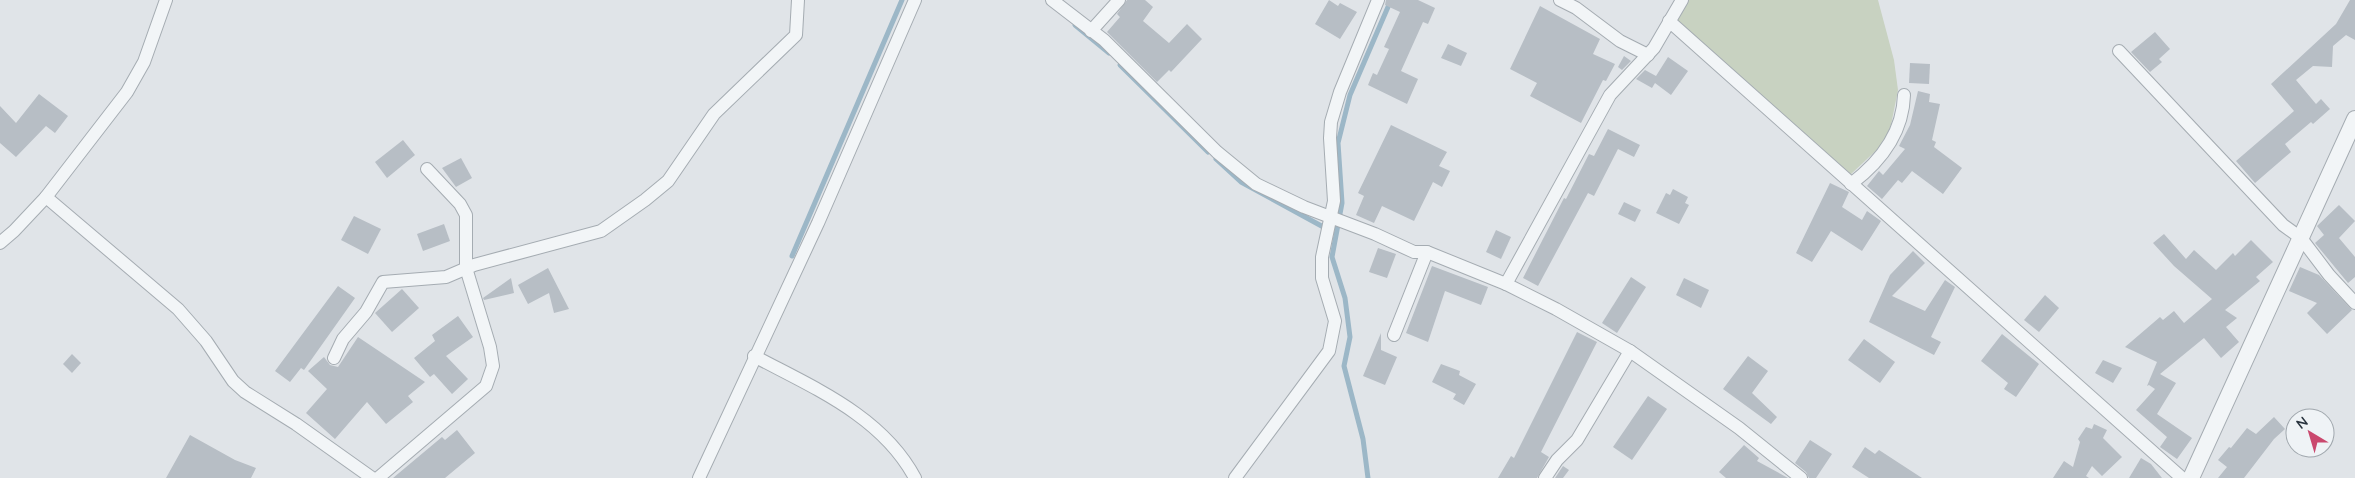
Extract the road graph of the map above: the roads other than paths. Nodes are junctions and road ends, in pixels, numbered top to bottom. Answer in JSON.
{"nodes":[{"id":1,"x":166,"y":0,"type":"edge"},
{"id":2,"x":798,"y":0,"type":"edge"},
{"id":3,"x":915,"y":0,"type":"edge"},
{"id":4,"x":1052,"y":0,"type":"edge"},
{"id":5,"x":1119,"y":0,"type":"edge"},
{"id":6,"x":1378,"y":0,"type":"edge"},
{"id":7,"x":1560,"y":0,"type":"edge"},
{"id":8,"x":1682,"y":0,"type":"edge"},
{"id":9,"x":1669,"y":21,"type":"junction"},
{"id":10,"x":1091,"y":31,"type":"junction"},
{"id":11,"x":2120,"y":51,"type":"dead end"},
{"id":12,"x":1648,"y":55,"type":"junction"},
{"id":13,"x":1904,"y":96,"type":"dead end"},
{"id":14,"x":2355,"y":118,"type":"edge"},
{"id":15,"x":427,"y":169,"type":"dead end"},
{"id":16,"x":1851,"y":184,"type":"junction"},
{"id":17,"x":46,"y":197,"type":"junction"},
{"id":18,"x":1330,"y":218,"type":"junction"},
{"id":19,"x":2301,"y":238,"type":"junction"},
{"id":20,"x":0,"y":243,"type":"edge"},
{"id":21,"x":1427,"y":252,"type":"junction"},
{"id":22,"x":466,"y":268,"type":"junction"},
{"id":23,"x":1506,"y":284,"type":"junction"},
{"id":24,"x":2355,"y":303,"type":"edge"},
{"id":25,"x":1394,"y":335,"type":"dead end"},
{"id":26,"x":1630,"y":351,"type":"junction"},
{"id":27,"x":754,"y":356,"type":"junction"},
{"id":28,"x":334,"y":358,"type":"dead end"},
{"id":29,"x":372,"y":478,"type":"edge"},
{"id":30,"x":378,"y":478,"type":"edge"},
{"id":31,"x":699,"y":478,"type":"edge"},
{"id":32,"x":915,"y":478,"type":"edge"},
{"id":33,"x":1235,"y":478,"type":"edge"},
{"id":34,"x":1545,"y":478,"type":"edge"},
{"id":35,"x":1801,"y":478,"type":"edge"},
{"id":36,"x":2182,"y":478,"type":"edge"},
{"id":37,"x":2191,"y":478,"type":"edge"}],
"edges":[{"from":1,"to":17,"type":"street"},
{"from":2,"to":22,"type":"street"},
{"from":3,"to":27,"type":"street"},
{"from":4,"to":10,"type":"street"},
{"from":5,"to":10,"type":"street"},
{"from":6,"to":18,"type":"street"},
{"from":7,"to":12,"type":"street"},
{"from":8,"to":9,"type":"street"},
{"from":9,"to":12,"type":"street"},
{"from":9,"to":16,"type":"street"},
{"from":10,"to":18,"type":"street"},
{"from":11,"to":19,"type":"street"},
{"from":12,"to":23,"type":"street"},
{"from":13,"to":16,"type":"street"},
{"from":14,"to":19,"type":"street"},
{"from":15,"to":22,"type":"street"},
{"from":16,"to":36,"type":"street"},
{"from":17,"to":20,"type":"street"},
{"from":17,"to":29,"type":"street"},
{"from":18,"to":21,"type":"street"},
{"from":18,"to":33,"type":"street"},
{"from":19,"to":24,"type":"street"},
{"from":19,"to":37,"type":"street"},
{"from":21,"to":23,"type":"street"},
{"from":21,"to":25,"type":"street"},
{"from":22,"to":28,"type":"street"},
{"from":22,"to":30,"type":"street"},
{"from":23,"to":26,"type":"street"},
{"from":26,"to":34,"type":"street"},
{"from":26,"to":35,"type":"street"},
{"from":27,"to":31,"type":"street"},
{"from":27,"to":32,"type":"street"}]}
